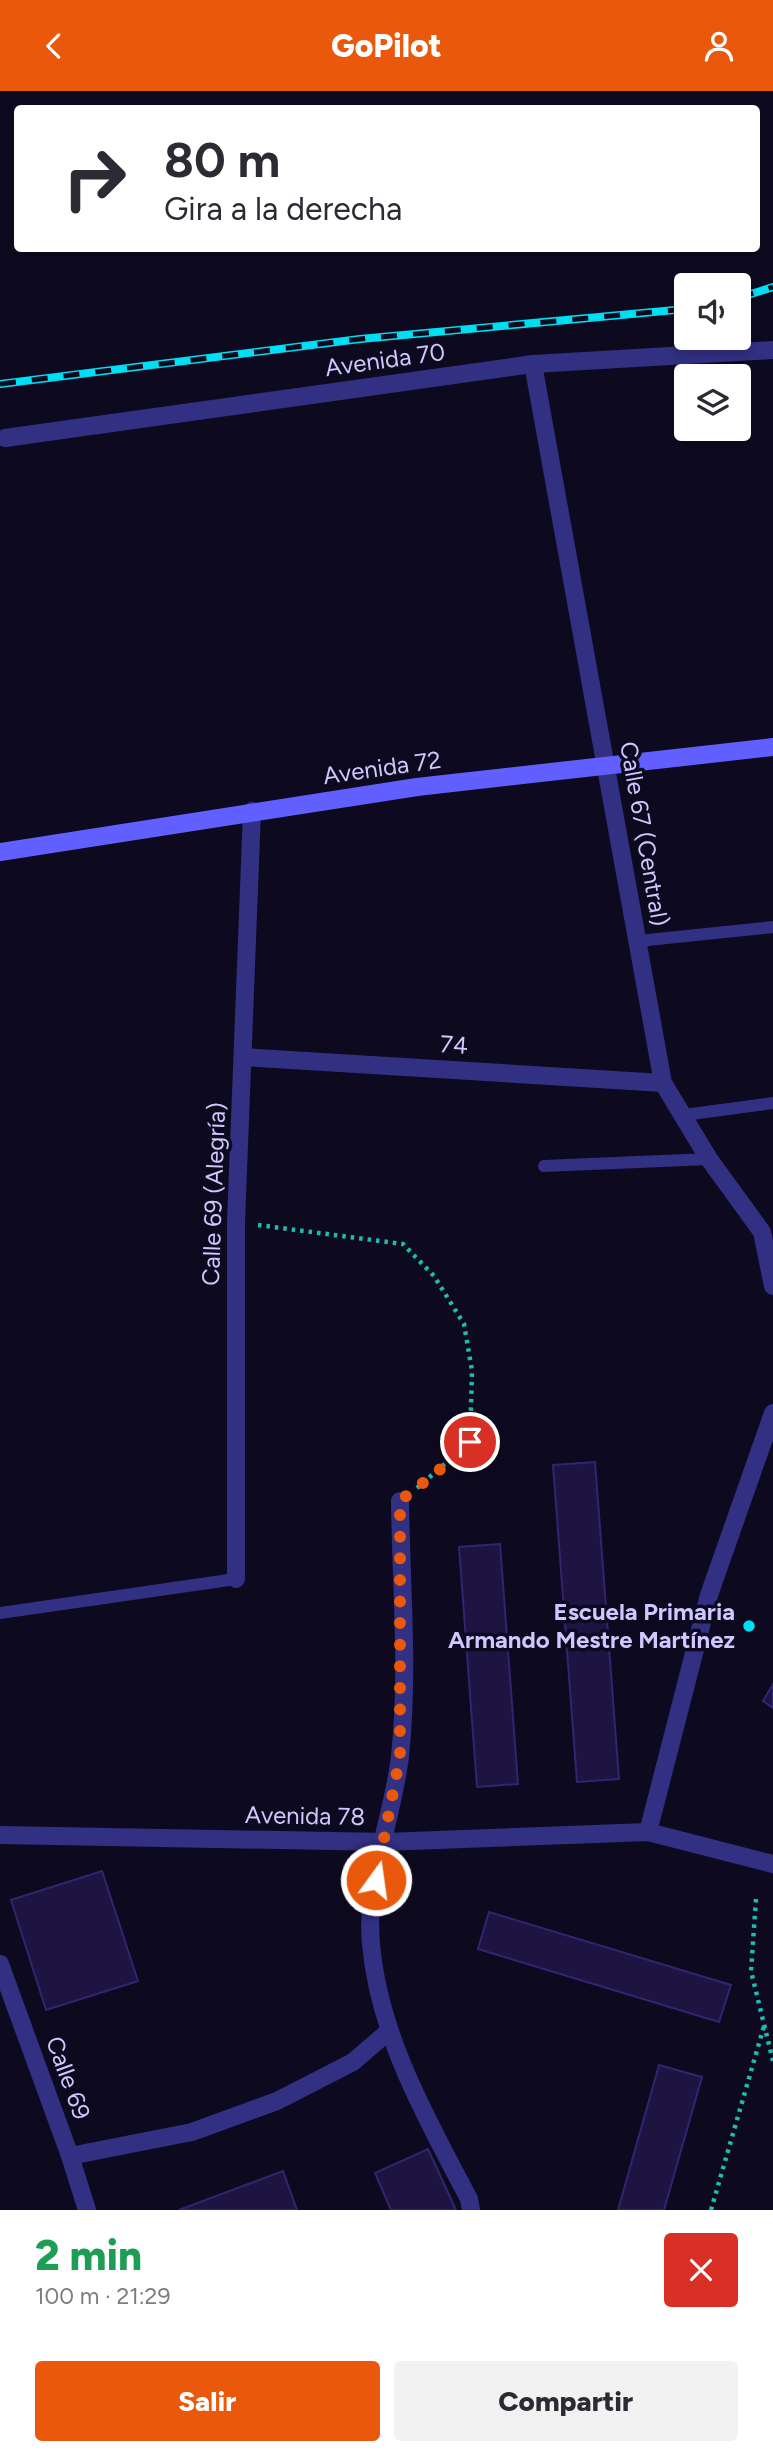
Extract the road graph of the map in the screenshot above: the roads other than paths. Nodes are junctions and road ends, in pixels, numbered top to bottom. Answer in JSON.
{"nodes":[{"id":1,"x":773,"y":350,"type":"edge"},
{"id":2,"x":533,"y":364,"type":"junction"},
{"id":3,"x":5,"y":438,"type":"dead end"},
{"id":4,"x":773,"y":747,"type":"edge"},
{"id":5,"x":607,"y":768,"type":"junction"},
{"id":6,"x":253,"y":811,"type":"junction"},
{"id":7,"x":0,"y":852,"type":"edge"},
{"id":8,"x":773,"y":927,"type":"edge"},
{"id":9,"x":638,"y":941,"type":"junction"},
{"id":10,"x":243,"y":1057,"type":"junction"},
{"id":11,"x":663,"y":1083,"type":"junction"},
{"id":12,"x":773,"y":1103,"type":"edge"},
{"id":13,"x":684,"y":1115,"type":"junction"},
{"id":14,"x":709,"y":1159,"type":"junction"},
{"id":15,"x":544,"y":1166,"type":"dead end"},
{"id":16,"x":773,"y":1286,"type":"edge"},
{"id":17,"x":773,"y":1413,"type":"edge"},
{"id":18,"x":400,"y":1501,"type":"road end"},
{"id":19,"x":236,"y":1579,"type":"joint"},
{"id":20,"x":0,"y":1613,"type":"edge"},
{"id":21,"x":648,"y":1832,"type":"junction"},
{"id":22,"x":0,"y":1835,"type":"edge"},
{"id":23,"x":385,"y":1842,"type":"junction"},
{"id":24,"x":773,"y":1864,"type":"edge"},
{"id":25,"x":0,"y":1964,"type":"edge"},
{"id":26,"x":389,"y":2031,"type":"junction"},
{"id":27,"x":70,"y":2156,"type":"junction"},
{"id":28,"x":87,"y":2210,"type":"edge"},
{"id":29,"x":471,"y":2210,"type":"edge"}],
"edges":[{"from":1,"to":2,"type":"street","name":"Avenida 70"},
{"from":2,"to":3,"type":"street","name":"Avenida 70"},
{"from":2,"to":5,"type":"street","name":"Calle 67 (Central)"},
{"from":4,"to":5,"type":"street","name":"Avenida 72"},
{"from":5,"to":6,"type":"street","name":"Avenida 72"},
{"from":5,"to":9,"type":"street","name":"Calle 67 (Central)"},
{"from":6,"to":7,"type":"street","name":"Avenida 72"},
{"from":6,"to":10,"type":"street","name":"Calle 69 (Alegría)"},
{"from":8,"to":9,"type":"lane"},
{"from":9,"to":11,"type":"street","name":"Calle 67 (Central)"},
{"from":10,"to":11,"type":"street","name":"74"},
{"from":10,"to":19,"type":"street","name":"Calle 69 (Alegría)"},
{"from":11,"to":13,"type":"street","name":"Calle 67 (Central)"},
{"from":12,"to":13,"type":"lane"},
{"from":13,"to":14,"type":"street","name":"Calle 67 (Central)"},
{"from":14,"to":15,"type":"lane"},
{"from":14,"to":16,"type":"street","name":"Calle 67 (Central)"},
{"from":17,"to":21,"type":"street"},
{"from":18,"to":23,"type":"street"},
{"from":19,"to":20,"type":"lane"},
{"from":21,"to":23,"type":"street","name":"Avenida 78"},
{"from":21,"to":24,"type":"street","name":"Avenida 78"},
{"from":22,"to":23,"type":"street","name":"Avenida 78"},
{"from":23,"to":26,"type":"street"},
{"from":25,"to":27,"type":"street","name":"Calle 69"},
{"from":26,"to":27,"type":"street"},
{"from":26,"to":29,"type":"street"},
{"from":27,"to":28,"type":"street","name":"Calle 69"}]}
